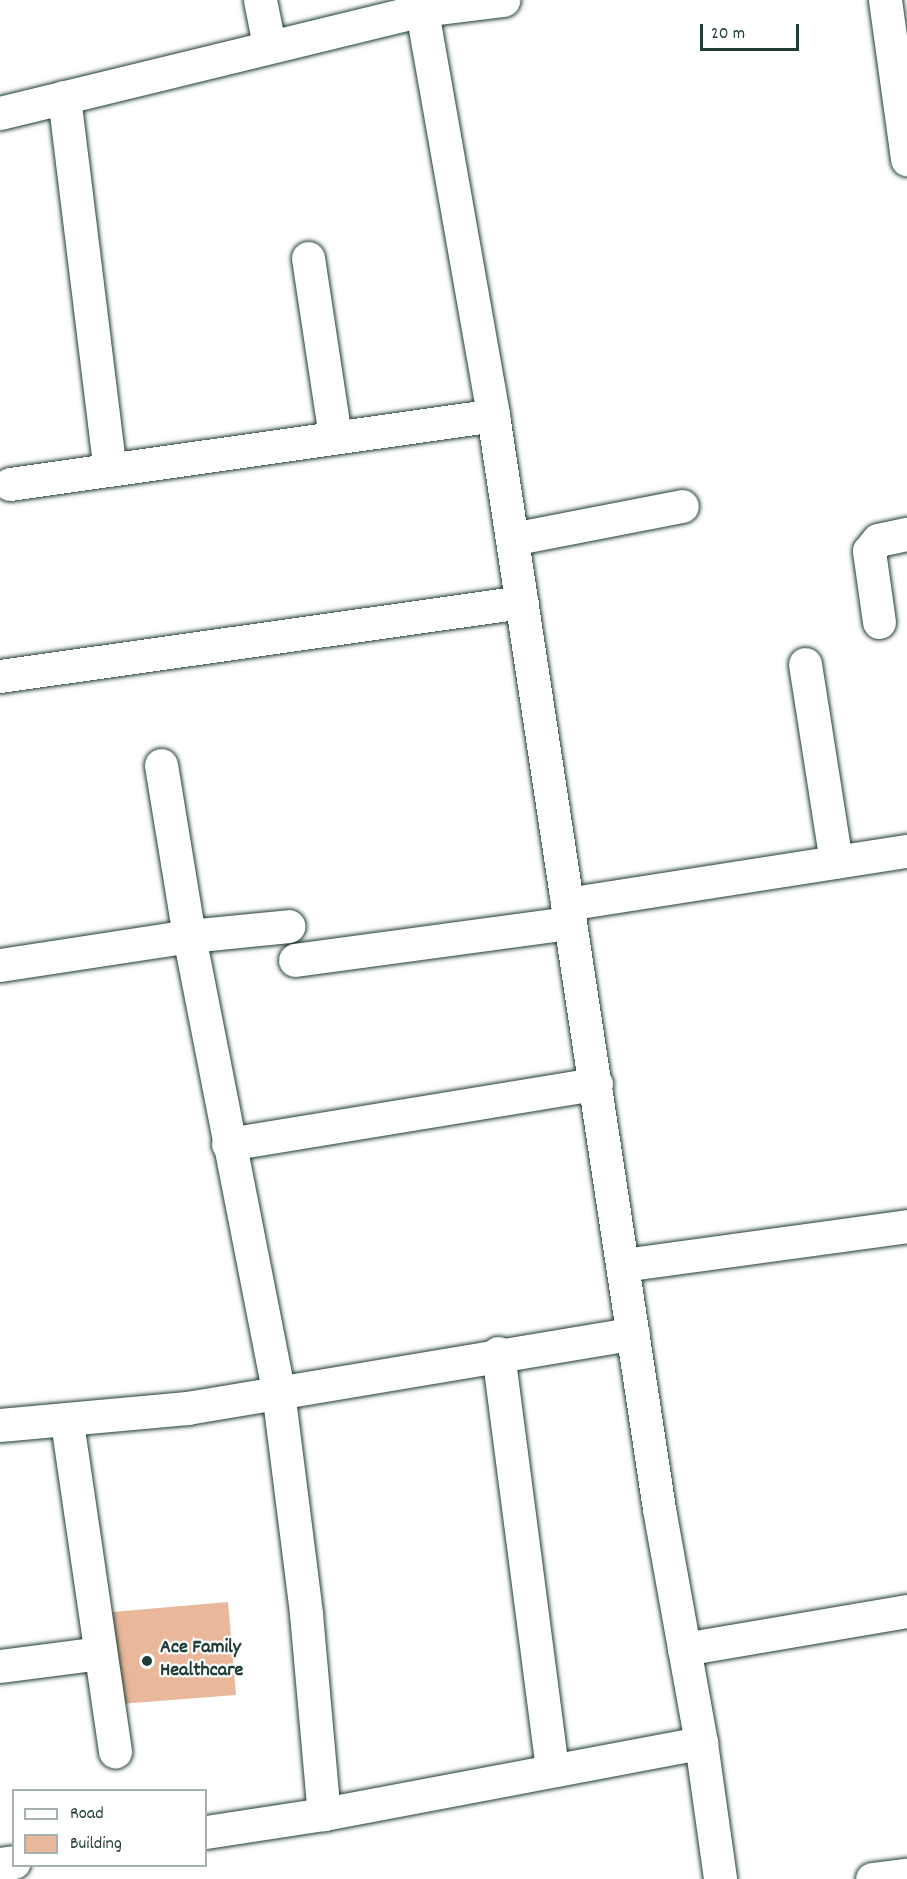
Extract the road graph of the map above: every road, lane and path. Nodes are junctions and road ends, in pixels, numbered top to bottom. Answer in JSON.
{"nodes":[{"id":1,"x":260,"y":0,"type":"edge"},
{"id":2,"x":503,"y":0,"type":"edge"},
{"id":3,"x":885,"y":0,"type":"edge"},
{"id":4,"x":421,"y":5,"type":"edge"},
{"id":5,"x":269,"y":45,"type":"junction"},
{"id":6,"x":64,"y":97,"type":"junction"},
{"id":7,"x":0,"y":112,"type":"edge"},
{"id":8,"x":907,"y":159,"type":"edge"},
{"id":9,"x":308,"y":258,"type":"dead end"},
{"id":10,"x":493,"y":415,"type":"junction"},
{"id":11,"x":335,"y":438,"type":"junction"},
{"id":12,"x":110,"y":469,"type":"junction"},
{"id":13,"x":10,"y":484,"type":"dead end"},
{"id":14,"x":682,"y":506,"type":"dead end"},
{"id":15,"x":907,"y":534,"type":"edge"},
{"id":16,"x":512,"y":539,"type":"junction"},
{"id":17,"x":522,"y":602,"type":"junction"},
{"id":18,"x":879,"y":622,"type":"dead end"},
{"id":19,"x":805,"y":663,"type":"dead end"},
{"id":20,"x":0,"y":676,"type":"edge"},
{"id":21,"x":160,"y":765,"type":"dead end"},
{"id":22,"x":907,"y":851,"type":"edge"},
{"id":23,"x":836,"y":862,"type":"junction"},
{"id":24,"x":569,"y":913,"type":"junction"},
{"id":25,"x":289,"y":926,"type":"dead end"},
{"id":26,"x":189,"y":936,"type":"junction"},
{"id":27,"x":294,"y":960,"type":"dead end"},
{"id":28,"x":0,"y":965,"type":"edge"},
{"id":29,"x":596,"y":1084,"type":"junction"},
{"id":30,"x":228,"y":1144,"type":"junction"},
{"id":31,"x":907,"y":1226,"type":"edge"},
{"id":32,"x":623,"y":1265,"type":"junction"},
{"id":33,"x":633,"y":1333,"type":"junction"},
{"id":34,"x":498,"y":1353,"type":"junction"},
{"id":35,"x":278,"y":1391,"type":"junction"},
{"id":36,"x":67,"y":1422,"type":"junction"},
{"id":37,"x":0,"y":1425,"type":"edge"},
{"id":38,"x":907,"y":1611,"type":"edge"},
{"id":39,"x":684,"y":1649,"type":"junction"},
{"id":40,"x":100,"y":1653,"type":"junction"},
{"id":41,"x":0,"y":1666,"type":"edge"},
{"id":42,"x":701,"y":1743,"type":"junction"},
{"id":43,"x":114,"y":1752,"type":"dead end"},
{"id":44,"x":552,"y":1770,"type":"junction"},
{"id":45,"x":324,"y":1814,"type":"junction"},
{"id":46,"x":207,"y":1832,"type":"edge"},
{"id":47,"x":907,"y":1875,"type":"edge"},
{"id":48,"x":720,"y":1879,"type":"edge"},
{"id":49,"x":872,"y":1879,"type":"edge"}],
"edges":[{"from":1,"to":5,"type":"street"},
{"from":2,"to":4,"type":"street"},
{"from":3,"to":8,"type":"street"},
{"from":4,"to":5,"type":"street"},
{"from":4,"to":10,"type":"street"},
{"from":5,"to":6,"type":"street"},
{"from":6,"to":7,"type":"street"},
{"from":6,"to":12,"type":"street"},
{"from":9,"to":11,"type":"street"},
{"from":10,"to":11,"type":"street"},
{"from":10,"to":16,"type":"street"},
{"from":11,"to":12,"type":"street"},
{"from":12,"to":13,"type":"street"},
{"from":14,"to":16,"type":"street"},
{"from":15,"to":18,"type":"street"},
{"from":16,"to":17,"type":"street"},
{"from":17,"to":20,"type":"street"},
{"from":17,"to":24,"type":"street"},
{"from":19,"to":23,"type":"street"},
{"from":21,"to":26,"type":"street"},
{"from":22,"to":23,"type":"street"},
{"from":23,"to":24,"type":"street"},
{"from":24,"to":27,"type":"street"},
{"from":24,"to":29,"type":"street"},
{"from":25,"to":26,"type":"street"},
{"from":26,"to":28,"type":"street"},
{"from":26,"to":30,"type":"street"},
{"from":29,"to":30,"type":"street"},
{"from":29,"to":32,"type":"street"},
{"from":30,"to":35,"type":"street"},
{"from":31,"to":32,"type":"street"},
{"from":32,"to":33,"type":"street"},
{"from":33,"to":34,"type":"street"},
{"from":33,"to":39,"type":"street"},
{"from":34,"to":35,"type":"street"},
{"from":34,"to":44,"type":"street"},
{"from":35,"to":36,"type":"street"},
{"from":35,"to":45,"type":"street"},
{"from":36,"to":37,"type":"street"},
{"from":36,"to":40,"type":"street"},
{"from":38,"to":39,"type":"street"},
{"from":39,"to":42,"type":"street"},
{"from":40,"to":41,"type":"street"},
{"from":40,"to":43,"type":"street"},
{"from":42,"to":44,"type":"street"},
{"from":42,"to":48,"type":"street"},
{"from":44,"to":45,"type":"street"},
{"from":45,"to":46,"type":"street"},
{"from":47,"to":49,"type":"street"}]}
